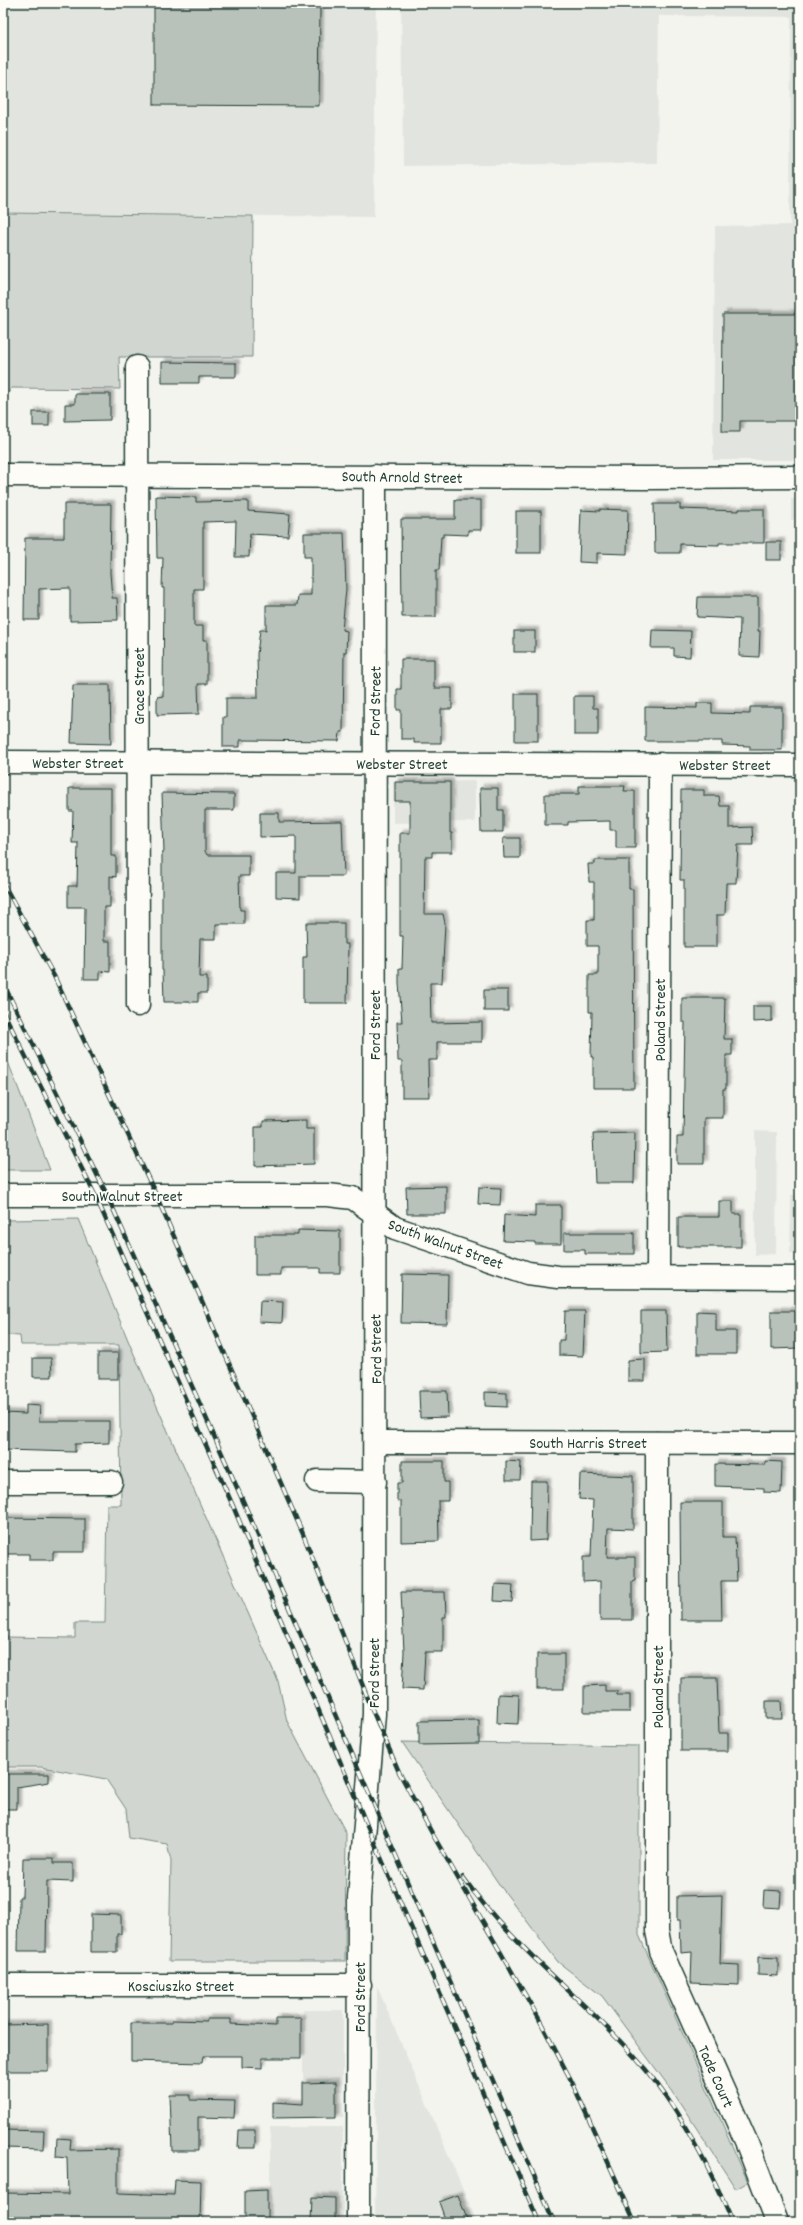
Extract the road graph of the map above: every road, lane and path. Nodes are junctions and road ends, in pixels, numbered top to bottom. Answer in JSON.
{"nodes":[{"id":1,"x":137,"y":367,"type":"dead end"},
{"id":2,"x":3,"y":475,"type":"edge"},
{"id":3,"x":136,"y":475,"type":"junction"},
{"id":4,"x":375,"y":476,"type":"junction"},
{"id":5,"x":800,"y":477,"type":"edge"},
{"id":6,"x":3,"y":762,"type":"edge"},
{"id":7,"x":139,"y":762,"type":"junction"},
{"id":8,"x":374,"y":763,"type":"junction"},
{"id":9,"x":660,"y":764,"type":"junction"},
{"id":10,"x":800,"y":765,"type":"edge"},
{"id":11,"x":138,"y":1005,"type":"dead end"},
{"id":12,"x":3,"y":1195,"type":"edge"},
{"id":13,"x":374,"y":1215,"type":"junction"},
{"id":14,"x":658,"y":1276,"type":"junction"},
{"id":15,"x":800,"y":1278,"type":"edge"},
{"id":16,"x":375,"y":1442,"type":"junction"},
{"id":17,"x":657,"y":1443,"type":"junction"},
{"id":18,"x":800,"y":1443,"type":"edge"},
{"id":19,"x":316,"y":1481,"type":"dead end"},
{"id":20,"x":3,"y":1482,"type":"edge"},
{"id":21,"x":111,"y":1482,"type":"dead end"},
{"id":22,"x":375,"y":1482,"type":"junction"},
{"id":23,"x":657,"y":1931,"type":"joint"},
{"id":24,"x":360,"y":1985,"type":"junction"},
{"id":25,"x":3,"y":1986,"type":"edge"},
{"id":26,"x":358,"y":2222,"type":"edge"},
{"id":27,"x":777,"y":2222,"type":"edge"}],
"edges":[{"from":1,"to":3,"type":"street","name":"Grace Street"},
{"from":2,"to":3,"type":"street","name":"South Arnold Street"},
{"from":3,"to":4,"type":"street","name":"South Arnold Street"},
{"from":3,"to":7,"type":"street","name":"Grace Street"},
{"from":4,"to":5,"type":"street","name":"South Arnold Street"},
{"from":4,"to":8,"type":"street","name":"Ford Street"},
{"from":6,"to":7,"type":"street","name":"Webster Street"},
{"from":7,"to":8,"type":"street","name":"Webster Street"},
{"from":7,"to":11,"type":"street","name":"Grace Street"},
{"from":8,"to":9,"type":"street","name":"Webster Street"},
{"from":8,"to":13,"type":"street","name":"Ford Street"},
{"from":9,"to":10,"type":"street","name":"Webster Street"},
{"from":9,"to":14,"type":"street","name":"Poland Street"},
{"from":12,"to":13,"type":"street","name":"South Walnut Street"},
{"from":13,"to":14,"type":"street","name":"South Walnut Street"},
{"from":13,"to":16,"type":"street","name":"Ford Street"},
{"from":14,"to":15,"type":"street","name":"South Walnut Street"},
{"from":16,"to":17,"type":"street","name":"South Harris Street"},
{"from":16,"to":22,"type":"street","name":"Ford Street"},
{"from":17,"to":18,"type":"street","name":"South Harris Street"},
{"from":17,"to":23,"type":"street","name":"Poland Street"},
{"from":19,"to":22,"type":"street"},
{"from":20,"to":21,"type":"street"},
{"from":22,"to":24,"type":"street","name":"Ford Street"},
{"from":23,"to":27,"type":"street","name":"Tade Court"},
{"from":24,"to":25,"type":"street","name":"Kosciuszko Street"},
{"from":24,"to":26,"type":"street","name":"Ford Street"}]}
